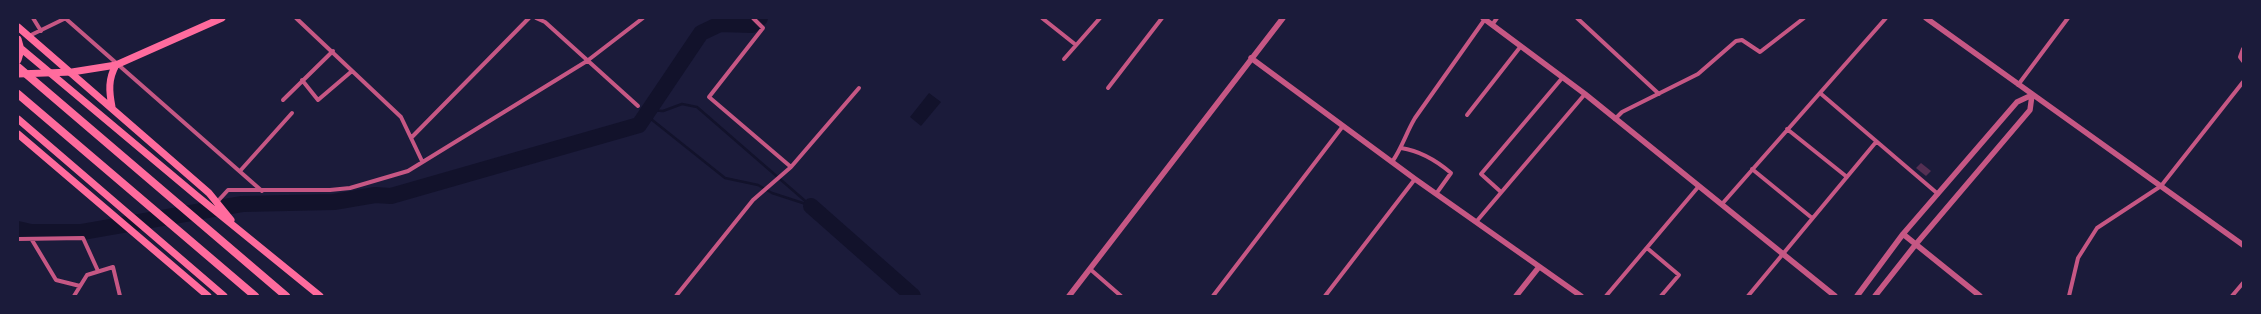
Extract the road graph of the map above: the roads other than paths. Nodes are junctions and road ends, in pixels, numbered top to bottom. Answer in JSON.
{"nodes":[{"id":1,"x":33,"y":18,"type":"edge"},
{"id":2,"x":66,"y":18,"type":"edge"},
{"id":3,"x":222,"y":18,"type":"edge"},
{"id":4,"x":296,"y":18,"type":"edge"},
{"id":5,"x":529,"y":18,"type":"edge"},
{"id":6,"x":536,"y":18,"type":"edge"},
{"id":7,"x":643,"y":18,"type":"edge"},
{"id":8,"x":753,"y":18,"type":"edge"},
{"id":9,"x":1042,"y":18,"type":"edge"},
{"id":10,"x":1100,"y":18,"type":"edge"},
{"id":11,"x":1162,"y":18,"type":"edge"},
{"id":12,"x":1283,"y":18,"type":"edge"},
{"id":13,"x":1497,"y":18,"type":"edge"},
{"id":14,"x":1577,"y":18,"type":"edge"},
{"id":15,"x":1804,"y":18,"type":"edge"},
{"id":16,"x":1886,"y":18,"type":"edge"},
{"id":17,"x":1926,"y":18,"type":"edge"},
{"id":18,"x":2068,"y":18,"type":"edge"},
{"id":19,"x":1484,"y":19,"type":"edge"},
{"id":20,"x":1492,"y":25,"type":"junction"},
{"id":21,"x":18,"y":27,"type":"edge"},
{"id":22,"x":41,"y":31,"type":"junction"},
{"id":23,"x":29,"y":36,"type":"junction"},
{"id":24,"x":18,"y":39,"type":"edge"},
{"id":25,"x":1076,"y":45,"type":"junction"},
{"id":26,"x":18,"y":46,"type":"edge"},
{"id":27,"x":1521,"y":46,"type":"junction"},
{"id":28,"x":2243,"y":48,"type":"edge"},
{"id":29,"x":333,"y":51,"type":"junction"},
{"id":30,"x":1251,"y":58,"type":"junction"},
{"id":31,"x":1064,"y":59,"type":"dead end"},
{"id":32,"x":18,"y":60,"type":"edge"},
{"id":33,"x":587,"y":60,"type":"junction"},
{"id":34,"x":2243,"y":61,"type":"edge"},
{"id":35,"x":116,"y":65,"type":"junction"},
{"id":36,"x":18,"y":67,"type":"edge"},
{"id":37,"x":352,"y":71,"type":"junction"},
{"id":38,"x":72,"y":72,"type":"junction"},
{"id":39,"x":18,"y":74,"type":"edge"},
{"id":40,"x":1563,"y":77,"type":"junction"},
{"id":41,"x":302,"y":80,"type":"junction"},
{"id":42,"x":2243,"y":82,"type":"edge"},
{"id":43,"x":2018,"y":85,"type":"junction"},
{"id":44,"x":859,"y":88,"type":"dead end"},
{"id":45,"x":1108,"y":88,"type":"dead end"},
{"id":46,"x":1820,"y":93,"type":"junction"},
{"id":47,"x":18,"y":94,"type":"edge"},
{"id":48,"x":1585,"y":94,"type":"junction"},
{"id":49,"x":1659,"y":94,"type":"junction"},
{"id":50,"x":2032,"y":95,"type":"junction"},
{"id":51,"x":283,"y":100,"type":"dead end"},
{"id":52,"x":638,"y":106,"type":"dead end"},
{"id":53,"x":112,"y":107,"type":"junction"},
{"id":54,"x":292,"y":114,"type":"dead end"},
{"id":55,"x":1467,"y":115,"type":"dead end"},
{"id":56,"x":18,"y":119,"type":"edge"},
{"id":57,"x":1615,"y":119,"type":"junction"},
{"id":58,"x":18,"y":123,"type":"edge"},
{"id":59,"x":1344,"y":126,"type":"junction"},
{"id":60,"x":1787,"y":129,"type":"junction"},
{"id":61,"x":20,"y":136,"type":"edge"},
{"id":62,"x":411,"y":138,"type":"junction"},
{"id":63,"x":1876,"y":142,"type":"junction"},
{"id":64,"x":1401,"y":148,"type":"junction"},
{"id":65,"x":422,"y":161,"type":"junction"},
{"id":66,"x":1392,"y":162,"type":"junction"},
{"id":67,"x":791,"y":167,"type":"junction"},
{"id":68,"x":1752,"y":169,"type":"junction"},
{"id":69,"x":240,"y":172,"type":"junction"},
{"id":70,"x":1847,"y":177,"type":"junction"},
{"id":71,"x":1415,"y":179,"type":"junction"},
{"id":72,"x":1699,"y":186,"type":"junction"},
{"id":73,"x":2162,"y":186,"type":"junction"},
{"id":74,"x":262,"y":191,"type":"junction"},
{"id":75,"x":1501,"y":192,"type":"junction"},
{"id":76,"x":1436,"y":194,"type":"junction"},
{"id":77,"x":1938,"y":194,"type":"junction"},
{"id":78,"x":217,"y":202,"type":"junction"},
{"id":79,"x":1722,"y":204,"type":"junction"},
{"id":80,"x":1812,"y":218,"type":"junction"},
{"id":81,"x":1476,"y":222,"type":"junction"},
{"id":82,"x":240,"y":231,"type":"junction"},
{"id":83,"x":1903,"y":234,"type":"junction"},
{"id":84,"x":18,"y":239,"type":"edge"},
{"id":85,"x":32,"y":240,"type":"junction"},
{"id":86,"x":1916,"y":244,"type":"junction"},
{"id":87,"x":2243,"y":245,"type":"edge"},
{"id":88,"x":1647,"y":248,"type":"junction"},
{"id":89,"x":1782,"y":254,"type":"junction"},
{"id":90,"x":1539,"y":267,"type":"junction"},
{"id":91,"x":1090,"y":269,"type":"junction"},
{"id":92,"x":98,"y":271,"type":"junction"},
{"id":93,"x":2243,"y":283,"type":"edge"},
{"id":94,"x":80,"y":286,"type":"junction"},
{"id":95,"x":74,"y":296,"type":"edge"},
{"id":96,"x":120,"y":296,"type":"edge"},
{"id":97,"x":208,"y":296,"type":"edge"},
{"id":98,"x":224,"y":296,"type":"edge"},
{"id":99,"x":255,"y":296,"type":"edge"},
{"id":100,"x":286,"y":296,"type":"edge"},
{"id":101,"x":320,"y":296,"type":"edge"},
{"id":102,"x":676,"y":296,"type":"edge"},
{"id":103,"x":1069,"y":296,"type":"edge"},
{"id":104,"x":1121,"y":296,"type":"edge"},
{"id":105,"x":1213,"y":296,"type":"edge"},
{"id":106,"x":1325,"y":296,"type":"edge"},
{"id":107,"x":1516,"y":296,"type":"edge"},
{"id":108,"x":1581,"y":296,"type":"edge"},
{"id":109,"x":1606,"y":296,"type":"edge"},
{"id":110,"x":1661,"y":296,"type":"edge"},
{"id":111,"x":1748,"y":296,"type":"edge"},
{"id":112,"x":1835,"y":296,"type":"edge"},
{"id":113,"x":1857,"y":296,"type":"edge"},
{"id":114,"x":1875,"y":296,"type":"edge"},
{"id":115,"x":1980,"y":296,"type":"edge"},
{"id":116,"x":2069,"y":296,"type":"edge"},
{"id":117,"x":2232,"y":296,"type":"edge"}],
"edges":[{"from":1,"to":22,"type":"street"},
{"from":2,"to":22,"type":"street"},
{"from":2,"to":35,"type":"street"},
{"from":3,"to":35,"type":"main road"},
{"from":4,"to":29,"type":"street"},
{"from":5,"to":62,"type":"street"},
{"from":6,"to":33,"type":"street"},
{"from":7,"to":33,"type":"street"},
{"from":8,"to":67,"type":"street"},
{"from":9,"to":25,"type":"street"},
{"from":10,"to":25,"type":"street"},
{"from":11,"to":45,"type":"street"},
{"from":12,"to":30,"type":"street"},
{"from":13,"to":20,"type":"street"},
{"from":14,"to":49,"type":"street"},
{"from":15,"to":49,"type":"street"},
{"from":16,"to":46,"type":"street"},
{"from":17,"to":43,"type":"street"},
{"from":18,"to":43,"type":"street"},
{"from":19,"to":20,"type":"street"},
{"from":19,"to":64,"type":"street"},
{"from":20,"to":27,"type":"street"},
{"from":21,"to":23,"type":"main road"},
{"from":22,"to":23,"type":"street"},
{"from":23,"to":38,"type":"main road"},
{"from":24,"to":32,"type":"main road"},
{"from":25,"to":31,"type":"street"},
{"from":26,"to":82,"type":"main road"},
{"from":27,"to":40,"type":"street"},
{"from":27,"to":55,"type":"street"},
{"from":28,"to":34,"type":"street"},
{"from":29,"to":37,"type":"street"},
{"from":29,"to":41,"type":"street"},
{"from":30,"to":59,"type":"street"},
{"from":30,"to":91,"type":"street"},
{"from":33,"to":52,"type":"street"},
{"from":33,"to":65,"type":"street"},
{"from":35,"to":38,"type":"main road"},
{"from":35,"to":53,"type":"main road"},
{"from":35,"to":69,"type":"street"},
{"from":36,"to":100,"type":"highway"},
{"from":37,"to":41,"type":"street"},
{"from":37,"to":62,"type":"street"},
{"from":38,"to":39,"type":"main road"},
{"from":38,"to":53,"type":"main road"},
{"from":40,"to":48,"type":"street"},
{"from":40,"to":75,"type":"street"},
{"from":41,"to":51,"type":"street"},
{"from":42,"to":73,"type":"street"},
{"from":43,"to":50,"type":"street"},
{"from":44,"to":67,"type":"street"},
{"from":46,"to":60,"type":"street"},
{"from":46,"to":63,"type":"street"},
{"from":47,"to":99,"type":"highway"},
{"from":48,"to":57,"type":"street"},
{"from":48,"to":75,"type":"street"},
{"from":49,"to":57,"type":"street"},
{"from":50,"to":73,"type":"street"},
{"from":50,"to":77,"type":"street"},
{"from":50,"to":86,"type":"street"},
{"from":53,"to":78,"type":"main road"},
{"from":54,"to":69,"type":"street"},
{"from":56,"to":98,"type":"main road"},
{"from":57,"to":72,"type":"street"},
{"from":58,"to":61,"type":"main road"},
{"from":59,"to":66,"type":"street"},
{"from":59,"to":105,"type":"street"},
{"from":60,"to":68,"type":"street"},
{"from":60,"to":70,"type":"street"},
{"from":61,"to":97,"type":"main road"},
{"from":62,"to":65,"type":"street"},
{"from":63,"to":70,"type":"street"},
{"from":63,"to":77,"type":"street"},
{"from":64,"to":66,"type":"street"},
{"from":64,"to":76,"type":"street"},
{"from":65,"to":74,"type":"street"},
{"from":66,"to":71,"type":"street"},
{"from":67,"to":102,"type":"street"},
{"from":68,"to":79,"type":"street"},
{"from":68,"to":80,"type":"street"},
{"from":69,"to":74,"type":"street"},
{"from":70,"to":80,"type":"street"},
{"from":71,"to":76,"type":"street"},
{"from":71,"to":106,"type":"street"},
{"from":72,"to":79,"type":"street"},
{"from":72,"to":88,"type":"street"},
{"from":73,"to":87,"type":"street"},
{"from":73,"to":116,"type":"street"},
{"from":74,"to":78,"type":"street"},
{"from":75,"to":81,"type":"street"},
{"from":76,"to":81,"type":"street"},
{"from":77,"to":83,"type":"street"},
{"from":78,"to":82,"type":"main road"},
{"from":79,"to":89,"type":"street"},
{"from":80,"to":89,"type":"street"},
{"from":81,"to":90,"type":"street"},
{"from":82,"to":101,"type":"main road"},
{"from":83,"to":86,"type":"street"},
{"from":83,"to":113,"type":"street"},
{"from":84,"to":85,"type":"street"},
{"from":85,"to":92,"type":"street"},
{"from":85,"to":94,"type":"street"},
{"from":86,"to":114,"type":"street"},
{"from":86,"to":115,"type":"street"},
{"from":88,"to":109,"type":"street"},
{"from":88,"to":110,"type":"street"},
{"from":89,"to":111,"type":"street"},
{"from":89,"to":112,"type":"street"},
{"from":90,"to":107,"type":"street"},
{"from":90,"to":108,"type":"street"},
{"from":91,"to":103,"type":"street"},
{"from":91,"to":104,"type":"street"},
{"from":92,"to":94,"type":"street"},
{"from":92,"to":96,"type":"street"},
{"from":93,"to":117,"type":"street"},
{"from":94,"to":95,"type":"street"}]}
